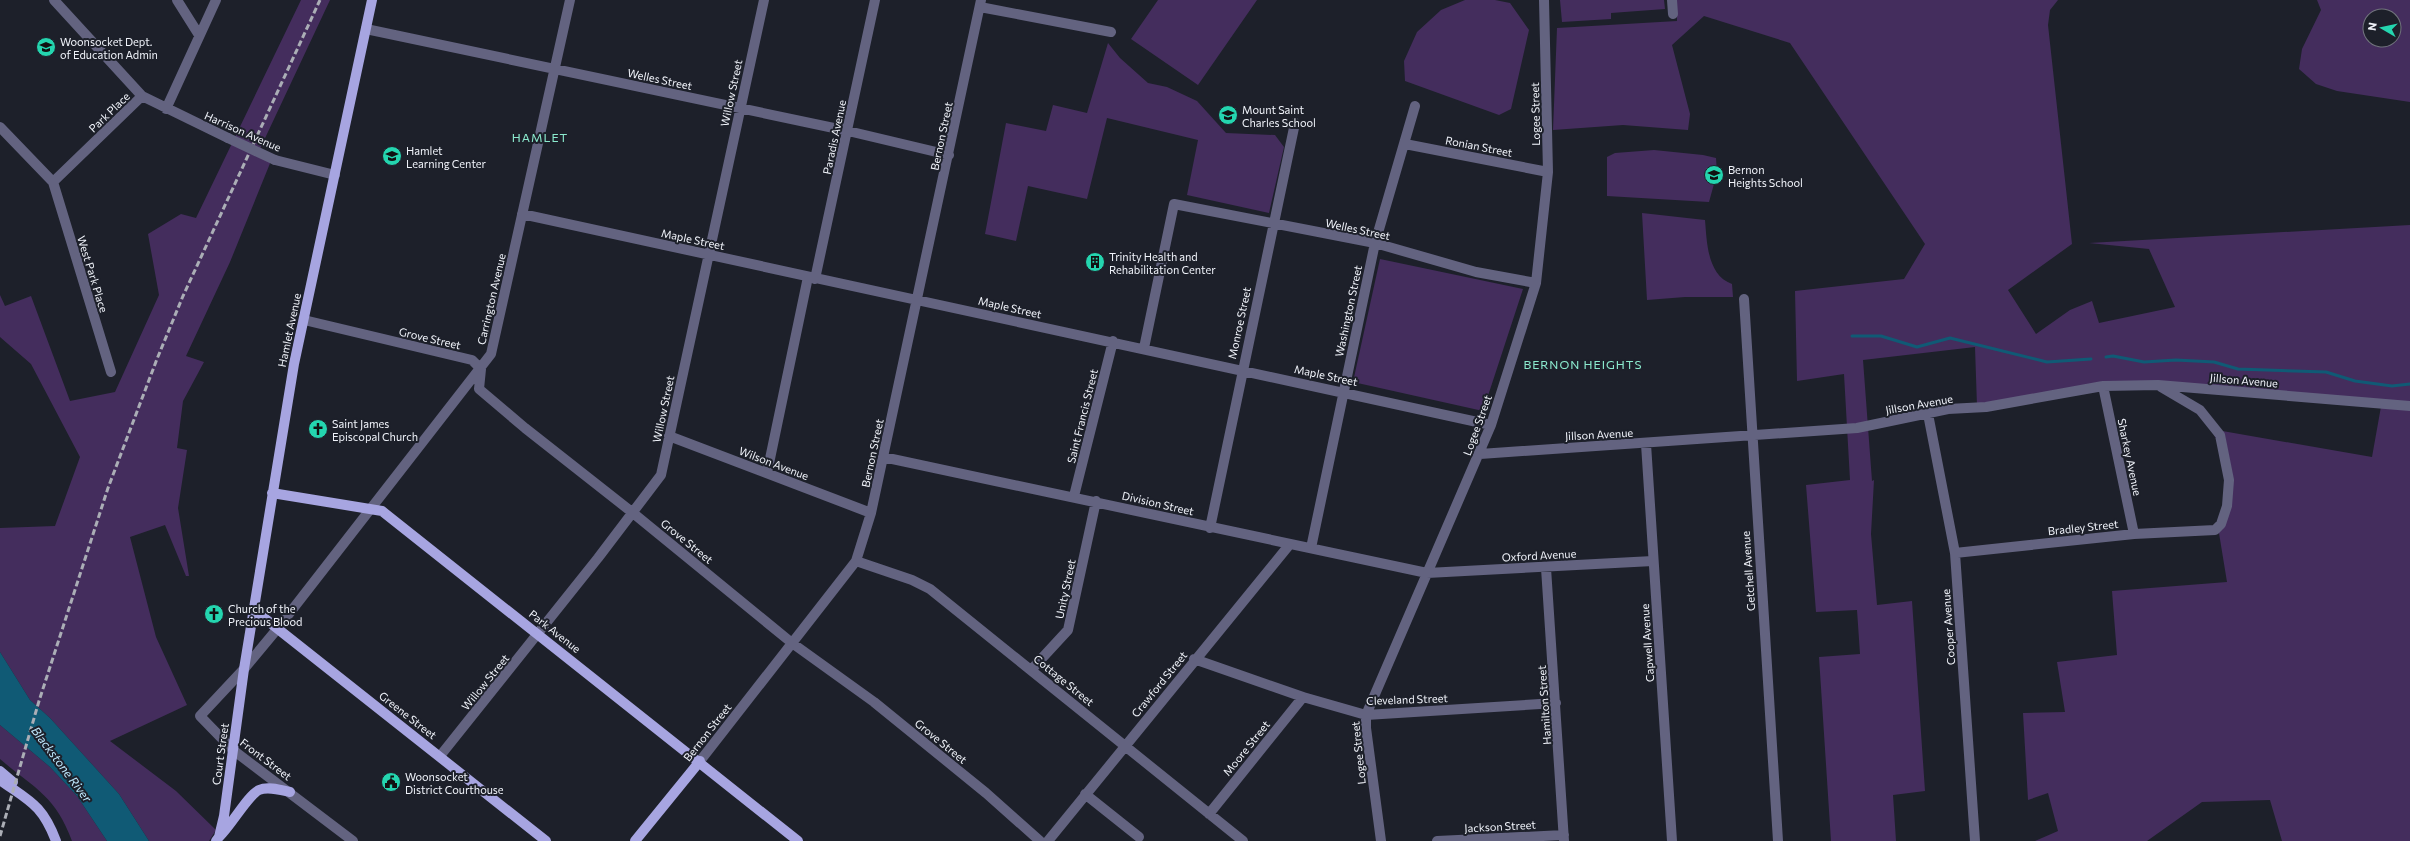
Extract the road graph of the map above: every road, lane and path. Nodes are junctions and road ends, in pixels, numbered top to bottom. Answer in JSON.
{"nodes":[{"id":1,"x":54,"y":0,"type":"edge"},
{"id":2,"x":177,"y":0,"type":"edge"},
{"id":3,"x":216,"y":0,"type":"edge"},
{"id":4,"x":372,"y":0,"type":"edge"},
{"id":5,"x":570,"y":0,"type":"edge"},
{"id":6,"x":764,"y":0,"type":"edge"},
{"id":7,"x":875,"y":0,"type":"edge"},
{"id":8,"x":1544,"y":0,"type":"edge"},
{"id":9,"x":1672,"y":0,"type":"edge"},
{"id":10,"x":980,"y":3,"type":"edge"},
{"id":11,"x":1672,"y":14,"type":"dead end"},
{"id":12,"x":366,"y":29,"type":"junction"},
{"id":13,"x":1111,"y":32,"type":"dead end"},
{"id":14,"x":199,"y":35,"type":"junction"},
{"id":15,"x":554,"y":68,"type":"junction"},
{"id":16,"x":142,"y":96,"type":"junction"},
{"id":17,"x":1415,"y":106,"type":"dead end"},
{"id":18,"x":166,"y":109,"type":"junction"},
{"id":19,"x":740,"y":109,"type":"junction"},
{"id":20,"x":1295,"y":123,"type":"dead end"},
{"id":21,"x":0,"y":127,"type":"edge"},
{"id":22,"x":848,"y":132,"type":"junction"},
{"id":23,"x":1405,"y":144,"type":"junction"},
{"id":24,"x":949,"y":156,"type":"junction"},
{"id":25,"x":1548,"y":172,"type":"junction"},
{"id":26,"x":335,"y":174,"type":"junction"},
{"id":27,"x":53,"y":182,"type":"junction"},
{"id":28,"x":522,"y":214,"type":"junction"},
{"id":29,"x":1272,"y":223,"type":"junction"},
{"id":30,"x":1375,"y":244,"type":"junction"},
{"id":31,"x":709,"y":255,"type":"junction"},
{"id":32,"x":812,"y":278,"type":"junction"},
{"id":33,"x":1536,"y":283,"type":"junction"},
{"id":34,"x":918,"y":299,"type":"junction"},
{"id":35,"x":1744,"y":299,"type":"dead end"},
{"id":36,"x":304,"y":320,"type":"junction"},
{"id":37,"x":1113,"y":341,"type":"junction"},
{"id":38,"x":1144,"y":348,"type":"junction"},
{"id":39,"x":481,"y":369,"type":"junction"},
{"id":40,"x":1242,"y":370,"type":"junction"},
{"id":41,"x":111,"y":372,"type":"dead end"},
{"id":42,"x":2103,"y":386,"type":"junction"},
{"id":43,"x":2158,"y":386,"type":"junction"},
{"id":44,"x":1342,"y":391,"type":"junction"},
{"id":45,"x":2410,"y":406,"type":"edge"},
{"id":46,"x":1928,"y":414,"type":"junction"},
{"id":47,"x":1491,"y":425,"type":"junction"},
{"id":48,"x":1752,"y":435,"type":"junction"},
{"id":49,"x":669,"y":436,"type":"junction"},
{"id":50,"x":1646,"y":444,"type":"junction"},
{"id":51,"x":1480,"y":454,"type":"junction"},
{"id":52,"x":883,"y":457,"type":"junction"},
{"id":53,"x":767,"y":473,"type":"junction"},
{"id":54,"x":272,"y":493,"type":"junction"},
{"id":55,"x":1074,"y":496,"type":"junction"},
{"id":56,"x":1096,"y":501,"type":"junction"},
{"id":57,"x":369,"y":510,"type":"junction"},
{"id":58,"x":633,"y":513,"type":"junction"},
{"id":59,"x":871,"y":513,"type":"junction"},
{"id":60,"x":1210,"y":528,"type":"junction"},
{"id":61,"x":2134,"y":534,"type":"junction"},
{"id":62,"x":1290,"y":544,"type":"junction"},
{"id":63,"x":1311,"y":548,"type":"junction"},
{"id":64,"x":1955,"y":553,"type":"junction"},
{"id":65,"x":856,"y":561,"type":"junction"},
{"id":66,"x":1653,"y":561,"type":"junction"},
{"id":67,"x":1546,"y":568,"type":"junction"},
{"id":68,"x":1427,"y":572,"type":"junction"},
{"id":69,"x":254,"y":610,"type":"junction"},
{"id":70,"x":278,"y":628,"type":"junction"},
{"id":71,"x":539,"y":633,"type":"junction"},
{"id":72,"x":792,"y":643,"type":"junction"},
{"id":73,"x":1194,"y":659,"type":"junction"},
{"id":74,"x":244,"y":669,"type":"junction"},
{"id":75,"x":1032,"y":669,"type":"junction"},
{"id":76,"x":1303,"y":697,"type":"junction"},
{"id":77,"x":1556,"y":703,"type":"junction"},
{"id":78,"x":1366,"y":715,"type":"junction"},
{"id":79,"x":1125,"y":745,"type":"junction"},
{"id":80,"x":233,"y":750,"type":"junction"},
{"id":81,"x":440,"y":756,"type":"junction"},
{"id":82,"x":700,"y":761,"type":"junction"},
{"id":83,"x":0,"y":771,"type":"edge"},
{"id":84,"x":0,"y":780,"type":"edge"},
{"id":85,"x":290,"y":792,"type":"junction"},
{"id":86,"x":23,"y":794,"type":"junction"},
{"id":87,"x":1085,"y":794,"type":"junction"},
{"id":88,"x":1209,"y":814,"type":"junction"},
{"id":89,"x":1138,"y":837,"type":"dead end"},
{"id":90,"x":1564,"y":838,"type":"edge"},
{"id":91,"x":217,"y":839,"type":"edge"},
{"id":92,"x":56,"y":841,"type":"edge"},
{"id":93,"x":353,"y":841,"type":"edge"},
{"id":94,"x":546,"y":841,"type":"edge"},
{"id":95,"x":635,"y":841,"type":"edge"},
{"id":96,"x":798,"y":841,"type":"edge"},
{"id":97,"x":1040,"y":841,"type":"edge"},
{"id":98,"x":1048,"y":841,"type":"edge"},
{"id":99,"x":1243,"y":841,"type":"edge"},
{"id":100,"x":1381,"y":841,"type":"edge"},
{"id":101,"x":1437,"y":841,"type":"edge"},
{"id":102,"x":1672,"y":841,"type":"edge"},
{"id":103,"x":1778,"y":841,"type":"edge"},
{"id":104,"x":1975,"y":841,"type":"edge"}],
"edges":[{"from":1,"to":16,"type":"street","name":"Park Place"},
{"from":2,"to":14,"type":"street"},
{"from":3,"to":14,"type":"street"},
{"from":4,"to":12,"type":"main road","name":"Hamlet Avenue"},
{"from":5,"to":15,"type":"street","name":"Carrington Avenue"},
{"from":6,"to":19,"type":"street","name":"Willow Street"},
{"from":7,"to":22,"type":"street","name":"Paradis Avenue"},
{"from":8,"to":25,"type":"street","name":"Logee Street"},
{"from":9,"to":11,"type":"street"},
{"from":10,"to":13,"type":"street"},
{"from":10,"to":24,"type":"street","name":"Bernon Street"},
{"from":12,"to":15,"type":"street","name":"Welles Street"},
{"from":12,"to":26,"type":"main road","name":"Hamlet Avenue"},
{"from":14,"to":18,"type":"street"},
{"from":15,"to":19,"type":"street","name":"Welles Street"},
{"from":15,"to":28,"type":"street","name":"Carrington Avenue"},
{"from":16,"to":18,"type":"street","name":"Harrison Avenue"},
{"from":16,"to":27,"type":"street","name":"Park Place"},
{"from":17,"to":23,"type":"street","name":"Washington Street"},
{"from":18,"to":26,"type":"street","name":"Harrison Avenue","bridge":true},
{"from":19,"to":22,"type":"street","name":"Welles Street"},
{"from":19,"to":31,"type":"street","name":"Willow Street"},
{"from":20,"to":29,"type":"street","name":"Monroe Street"},
{"from":21,"to":27,"type":"street"},
{"from":22,"to":24,"type":"street","name":"Welles Street"},
{"from":22,"to":32,"type":"street","name":"Paradis Avenue"},
{"from":23,"to":25,"type":"street","name":"Ronian Street"},
{"from":23,"to":30,"type":"street","name":"Washington Street"},
{"from":24,"to":34,"type":"street","name":"Bernon Street"},
{"from":25,"to":33,"type":"street","name":"Logee Street"},
{"from":26,"to":36,"type":"main road","name":"Hamlet Avenue"},
{"from":27,"to":41,"type":"street","name":"West Park Place"},
{"from":28,"to":31,"type":"street","name":"Maple Street"},
{"from":28,"to":39,"type":"street","name":"Carrington Avenue"},
{"from":29,"to":30,"type":"street","name":"Welles Street"},
{"from":29,"to":38,"type":"street","name":"Welles Street"},
{"from":29,"to":40,"type":"street","name":"Monroe Street"},
{"from":30,"to":33,"type":"street","name":"Welles Street"},
{"from":30,"to":44,"type":"street","name":"Washington Street"},
{"from":31,"to":32,"type":"street","name":"Maple Street"},
{"from":31,"to":49,"type":"street","name":"Willow Street"},
{"from":32,"to":34,"type":"street","name":"Maple Street"},
{"from":32,"to":53,"type":"street","name":"Paradis Avenue"},
{"from":33,"to":47,"type":"street","name":"Logee Street"},
{"from":34,"to":37,"type":"street","name":"Maple Street"},
{"from":34,"to":52,"type":"street","name":"Bernon Street"},
{"from":35,"to":48,"type":"street","name":"Getchell Avenue"},
{"from":36,"to":39,"type":"street","name":"Grove Street"},
{"from":36,"to":54,"type":"main road","name":"Hamlet Avenue"},
{"from":37,"to":38,"type":"street","name":"Maple Street"},
{"from":37,"to":55,"type":"street","name":"Saint Francis Street"},
{"from":38,"to":40,"type":"street","name":"Maple Street"},
{"from":39,"to":57,"type":"street","name":"Carrington Avenue"},
{"from":39,"to":58,"type":"street","name":"Grove Street"},
{"from":40,"to":44,"type":"street","name":"Maple Street"},
{"from":40,"to":60,"type":"street","name":"Monroe Street"},
{"from":42,"to":43,"type":"street","name":"Jillson Avenue"},
{"from":42,"to":46,"type":"street","name":"Jillson Avenue"},
{"from":42,"to":61,"type":"street","name":"Sharkey Avenue"},
{"from":43,"to":45,"type":"street","name":"Jillson Avenue"},
{"from":43,"to":61,"type":"street","name":"Bradley Street"},
{"from":44,"to":47,"type":"street","name":"Maple Street"},
{"from":44,"to":63,"type":"street","name":"Washington Street"},
{"from":46,"to":48,"type":"street","name":"Jillson Avenue"},
{"from":46,"to":64,"type":"street","name":"Cooper Avenue"},
{"from":47,"to":51,"type":"street","name":"Logee Street"},
{"from":48,"to":50,"type":"street","name":"Jillson Avenue"},
{"from":48,"to":103,"type":"street","name":"Getchell Avenue"},
{"from":49,"to":53,"type":"street","name":"Wilson Avenue"},
{"from":49,"to":58,"type":"street","name":"Willow Street"},
{"from":50,"to":51,"type":"street","name":"Jillson Avenue"},
{"from":50,"to":66,"type":"street","name":"Capwell Avenue"},
{"from":51,"to":68,"type":"street","name":"Logee Street"},
{"from":52,"to":55,"type":"street","name":"Division Street"},
{"from":52,"to":59,"type":"street","name":"Bernon Street"},
{"from":53,"to":59,"type":"street","name":"Wilson Avenue"},
{"from":54,"to":57,"type":"main road","name":"Park Avenue"},
{"from":54,"to":69,"type":"main road","name":"Hamlet Avenue"},
{"from":55,"to":56,"type":"street","name":"Division Street"},
{"from":56,"to":60,"type":"street","name":"Division Street"},
{"from":56,"to":75,"type":"street","name":"Unity Street"},
{"from":57,"to":70,"type":"street","name":"Carrington Avenue"},
{"from":57,"to":71,"type":"main road","name":"Park Avenue"},
{"from":58,"to":71,"type":"street","name":"Willow Street"},
{"from":58,"to":72,"type":"street","name":"Grove Street"},
{"from":59,"to":65,"type":"street","name":"Bernon Street"},
{"from":60,"to":62,"type":"street","name":"Division Street"},
{"from":61,"to":64,"type":"street","name":"Bradley Street"},
{"from":62,"to":63,"type":"street","name":"Division Street"},
{"from":62,"to":73,"type":"street","name":"Crawford Street"},
{"from":63,"to":68,"type":"street","name":"Division Street"},
{"from":64,"to":104,"type":"street","name":"Cooper Avenue"},
{"from":65,"to":72,"type":"street","name":"Bernon Street"},
{"from":65,"to":75,"type":"street","name":"Cottage Street"},
{"from":66,"to":67,"type":"street","name":"Oxford Avenue"},
{"from":66,"to":102,"type":"street","name":"Capwell Avenue"},
{"from":67,"to":68,"type":"street","name":"Oxford Avenue"},
{"from":67,"to":77,"type":"street","name":"Hamilton Street"},
{"from":68,"to":78,"type":"street","name":"Logee Street"},
{"from":69,"to":70,"type":"main road","name":"Greene Street"},
{"from":69,"to":74,"type":"main road","name":"Hamlet Avenue"},
{"from":70,"to":74,"type":"street","name":"Carrington Avenue"},
{"from":70,"to":81,"type":"main road","name":"Greene Street"},
{"from":71,"to":81,"type":"street","name":"Willow Street"},
{"from":71,"to":82,"type":"main road","name":"Park Avenue"},
{"from":72,"to":82,"type":"street","name":"Bernon Street"},
{"from":72,"to":97,"type":"street","name":"Grove Street"},
{"from":73,"to":76,"type":"street","name":"Cleveland Street"},
{"from":73,"to":79,"type":"street","name":"Crawford Street"},
{"from":74,"to":80,"type":"main road","name":"Court Street"},
{"from":74,"to":80,"type":"street","name":"Front Street"},
{"from":75,"to":79,"type":"street","name":"Cottage Street"},
{"from":76,"to":78,"type":"street","name":"Cleveland Street"},
{"from":76,"to":88,"type":"street","name":"Moore Street"},
{"from":77,"to":78,"type":"street","name":"Cleveland Street"},
{"from":77,"to":90,"type":"street","name":"Hamilton Street"},
{"from":78,"to":100,"type":"street","name":"Logee Street"},
{"from":79,"to":87,"type":"street","name":"Crawford Street"},
{"from":79,"to":88,"type":"street","name":"Cottage Street"},
{"from":80,"to":85,"type":"street","name":"Front Street"},
{"from":80,"to":91,"type":"main road","name":"Court Street"},
{"from":81,"to":94,"type":"main road","name":"Greene Street"},
{"from":82,"to":95,"type":"main road","name":"Bernon Street"},
{"from":82,"to":96,"type":"main road","name":"Park Avenue"},
{"from":83,"to":86,"type":"main road"},
{"from":84,"to":86,"type":"main road"},
{"from":85,"to":91,"type":"main road"},
{"from":85,"to":93,"type":"street","name":"Front Street"},
{"from":86,"to":92,"type":"main road"},
{"from":87,"to":89,"type":"street"},
{"from":87,"to":98,"type":"street","name":"Crawford Street"},
{"from":88,"to":99,"type":"street","name":"Cottage Street"},
{"from":90,"to":101,"type":"street","name":"Jackson Street"}]}
